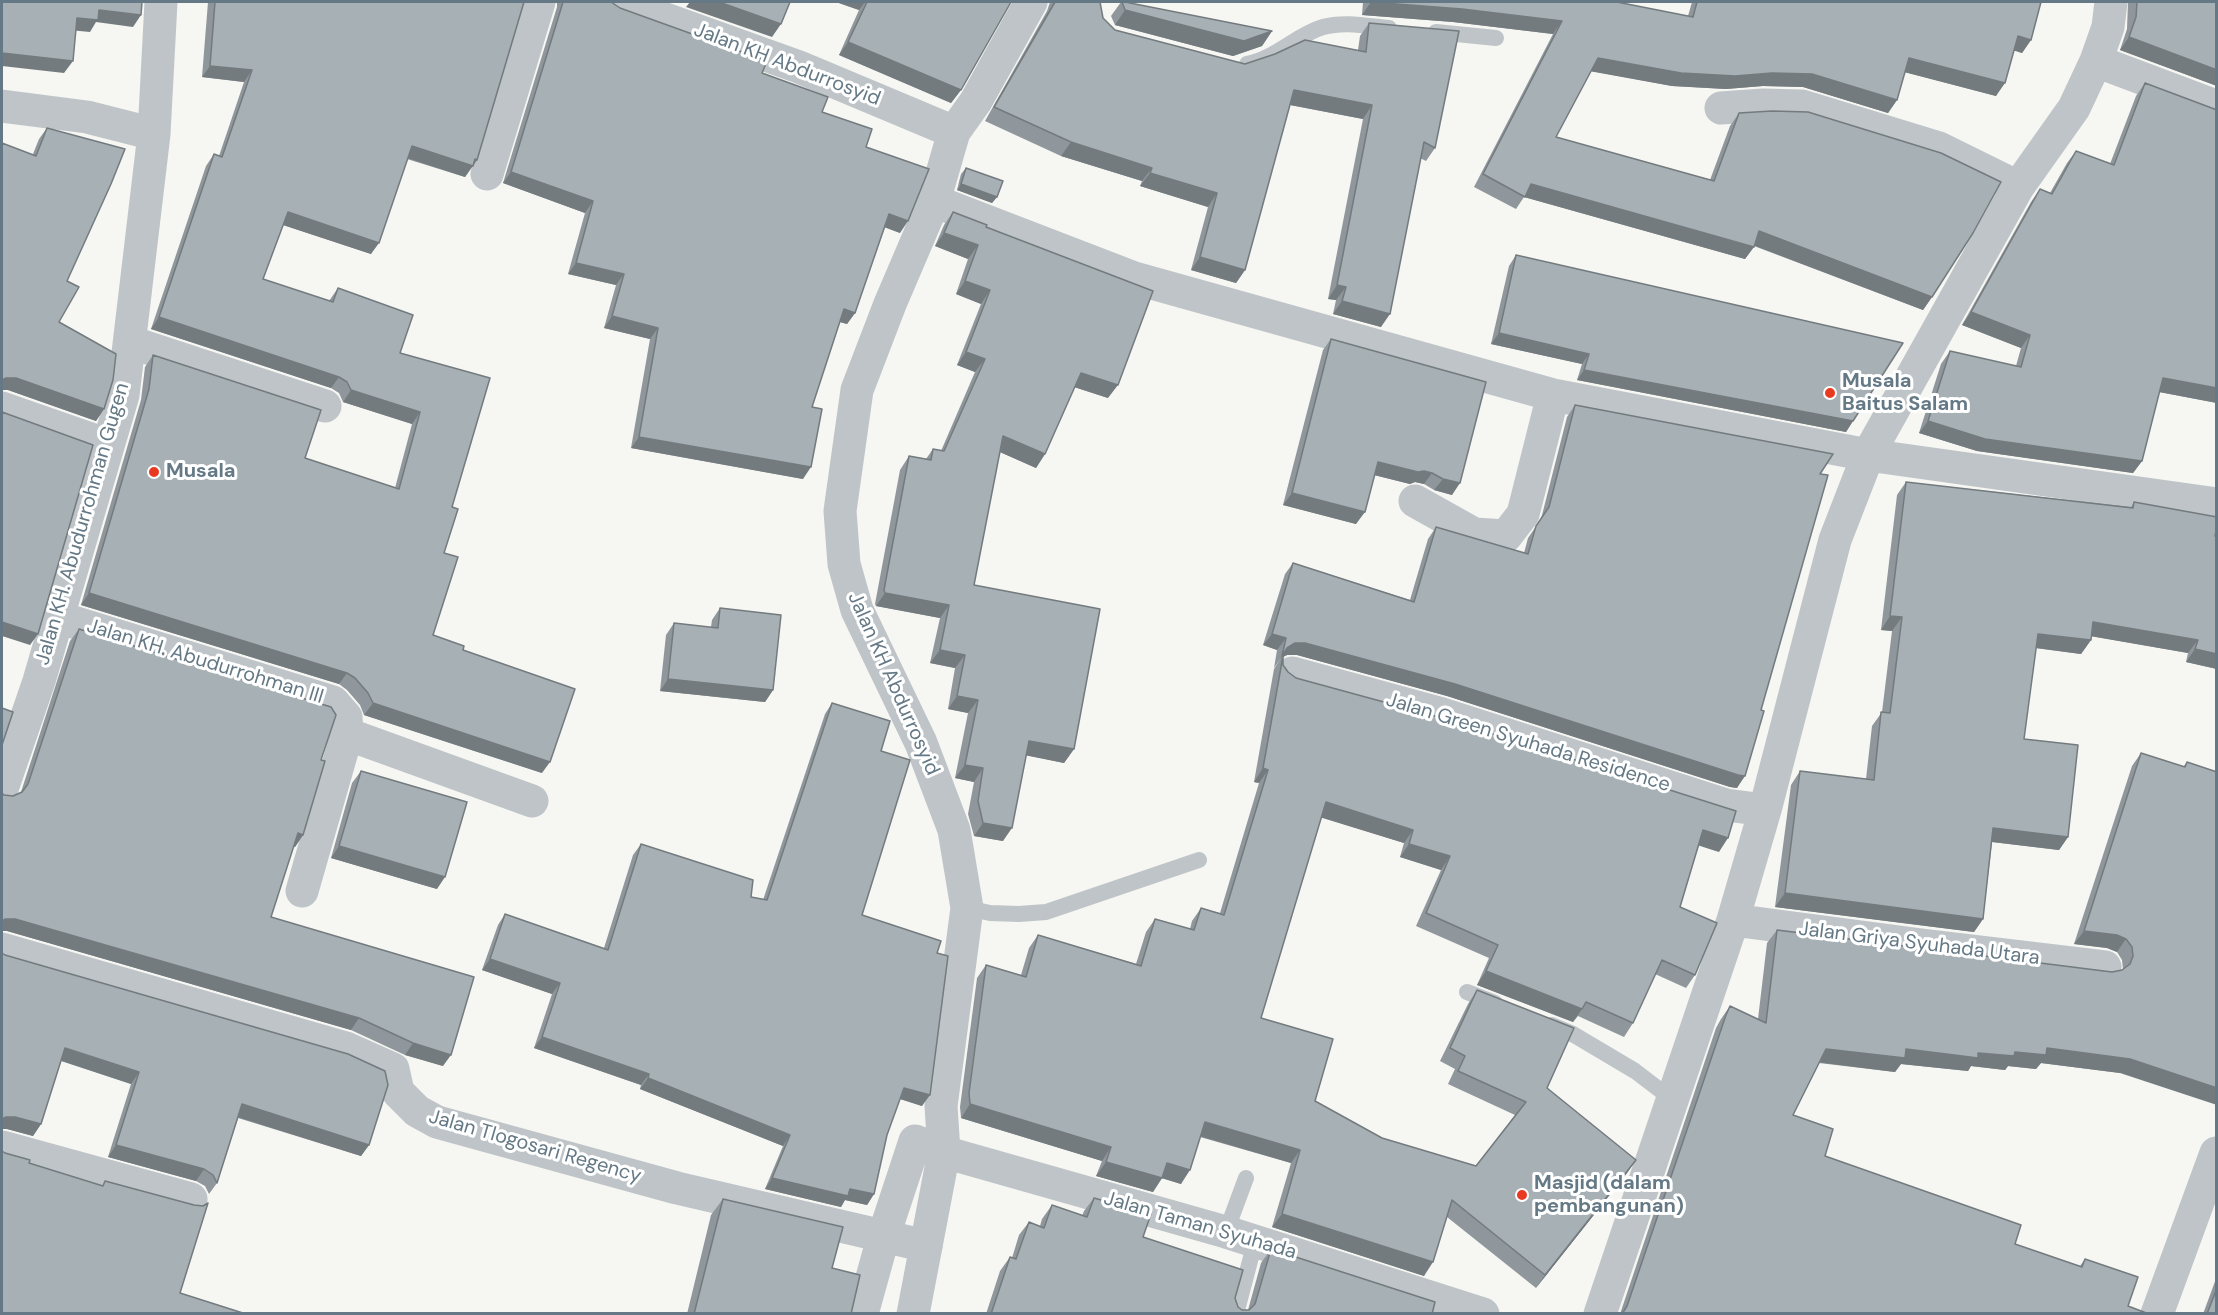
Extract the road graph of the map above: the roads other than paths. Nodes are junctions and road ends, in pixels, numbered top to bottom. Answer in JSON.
{"nodes":[{"id":1,"x":161,"y":2,"type":"edge"},
{"id":2,"x":539,"y":2,"type":"edge"},
{"id":3,"x":618,"y":2,"type":"edge"},
{"id":4,"x":1031,"y":2,"type":"edge"},
{"id":5,"x":2111,"y":2,"type":"edge"},
{"id":6,"x":1401,"y":29,"type":"edge"},
{"id":7,"x":1425,"y":31,"type":"edge"},
{"id":8,"x":1496,"y":38,"type":"edge"},
{"id":9,"x":2096,"y":61,"type":"junction"},
{"id":10,"x":1233,"y":67,"type":"edge"},
{"id":11,"x":2,"y":106,"type":"edge"},
{"id":12,"x":2217,"y":106,"type":"edge"},
{"id":13,"x":1721,"y":108,"type":"dead end"},
{"id":14,"x":954,"y":132,"type":"junction"},
{"id":15,"x":154,"y":134,"type":"junction"},
{"id":16,"x":487,"y":174,"type":"dead end"},
{"id":17,"x":2018,"y":187,"type":"junction"},
{"id":18,"x":934,"y":201,"type":"junction"},
{"id":19,"x":130,"y":342,"type":"junction"},
{"id":20,"x":1553,"y":395,"type":"junction"},
{"id":21,"x":326,"y":406,"type":"dead end"},
{"id":22,"x":2,"y":408,"type":"edge"},
{"id":23,"x":108,"y":446,"type":"junction"},
{"id":24,"x":1868,"y":455,"type":"junction"},
{"id":25,"x":1415,"y":501,"type":"dead end"},
{"id":26,"x":2217,"y":504,"type":"edge"},
{"id":27,"x":57,"y":617,"type":"junction"},
{"id":28,"x":1292,"y":673,"type":"edge"},
{"id":29,"x":347,"y":734,"type":"junction"},
{"id":30,"x":2,"y":789,"type":"edge"},
{"id":31,"x":532,"y":801,"type":"dead end"},
{"id":32,"x":1765,"y":810,"type":"junction"},
{"id":33,"x":1199,"y":860,"type":"dead end"},
{"id":34,"x":302,"y":891,"type":"dead end"},
{"id":35,"x":967,"y":908,"type":"junction"},
{"id":36,"x":1733,"y":920,"type":"junction"},
{"id":37,"x":2,"y":949,"type":"edge"},
{"id":38,"x":2105,"y":967,"type":"dead end"},
{"id":39,"x":1467,"y":992,"type":"dead end"},
{"id":40,"x":1509,"y":1008,"type":"edge"},
{"id":41,"x":1540,"y":1020,"type":"edge"},
{"id":42,"x":1673,"y":1100,"type":"junction"},
{"id":43,"x":930,"y":1146,"type":"junction"},
{"id":44,"x":2,"y":1147,"type":"edge"},
{"id":45,"x":2217,"y":1154,"type":"edge"},
{"id":46,"x":1246,"y":1178,"type":"dead end"},
{"id":47,"x":191,"y":1199,"type":"dead end"},
{"id":48,"x":1240,"y":1237,"type":"junction"},
{"id":49,"x":883,"y":1238,"type":"junction"},
{"id":50,"x":926,"y":1246,"type":"junction"},
{"id":51,"x":862,"y":1314,"type":"edge"},
{"id":52,"x":913,"y":1314,"type":"edge"},
{"id":53,"x":1236,"y":1314,"type":"edge"},
{"id":54,"x":1483,"y":1314,"type":"edge"},
{"id":55,"x":1600,"y":1314,"type":"edge"},
{"id":56,"x":2157,"y":1314,"type":"edge"}],
"edges":[{"from":1,"to":15,"type":"street","name":"Jalan KH. Abudurrohman Gugen"},
{"from":2,"to":16,"type":"street"},
{"from":3,"to":14,"type":"street","name":"Jalan KH Abdurrosyid"},
{"from":4,"to":14,"type":"street","name":"Jalan KH Abdurrosyid"},
{"from":5,"to":9,"type":"street"},
{"from":6,"to":10,"type":"lane"},
{"from":7,"to":8,"type":"lane"},
{"from":9,"to":12,"type":"street"},
{"from":9,"to":17,"type":"street"},
{"from":11,"to":15,"type":"street"},
{"from":13,"to":17,"type":"street"},
{"from":14,"to":18,"type":"street","name":"Jalan KH Abdurrosyid"},
{"from":15,"to":19,"type":"street","name":"Jalan KH. Abudurrohman Gugen"},
{"from":17,"to":24,"type":"street"},
{"from":18,"to":20,"type":"street"},
{"from":18,"to":35,"type":"street","name":"Jalan KH Abdurrosyid"},
{"from":19,"to":21,"type":"street"},
{"from":19,"to":23,"type":"street","name":"Jalan KH. Abudurrohman Gugen"},
{"from":20,"to":24,"type":"street"},
{"from":20,"to":25,"type":"street"},
{"from":22,"to":23,"type":"street"},
{"from":23,"to":27,"type":"street","name":"Jalan KH. Abudurrohman Gugen"},
{"from":24,"to":26,"type":"street"},
{"from":24,"to":32,"type":"street"},
{"from":27,"to":29,"type":"street","name":"Jalan KH. Abudurrohman III"},
{"from":27,"to":30,"type":"street","name":"Jalan KH. Abudurrohman Gugen"},
{"from":28,"to":32,"type":"street","name":"Jalan Green Syuhada Residence"},
{"from":29,"to":31,"type":"street"},
{"from":29,"to":34,"type":"street"},
{"from":32,"to":36,"type":"street"},
{"from":33,"to":35,"type":"lane"},
{"from":35,"to":43,"type":"street","name":"Jalan KH Abdurrosyid"},
{"from":36,"to":38,"type":"street","name":"Jalan Griya Syuhada Utara"},
{"from":36,"to":42,"type":"street"},
{"from":37,"to":49,"type":"street","name":"Jalan Tlogosari Regency"},
{"from":39,"to":40,"type":"lane"},
{"from":41,"to":42,"type":"lane"},
{"from":42,"to":55,"type":"street"},
{"from":43,"to":48,"type":"street","name":"Jalan Taman Syuhada"},
{"from":43,"to":49,"type":"street"},
{"from":43,"to":50,"type":"street"},
{"from":44,"to":47,"type":"street"},
{"from":45,"to":56,"type":"street"},
{"from":46,"to":48,"type":"lane"},
{"from":48,"to":53,"type":"lane"},
{"from":48,"to":54,"type":"street","name":"Jalan Taman Syuhada"},
{"from":49,"to":50,"type":"street","name":"Jalan Tlogosari Regency"},
{"from":49,"to":51,"type":"street"},
{"from":50,"to":52,"type":"street"}]}
